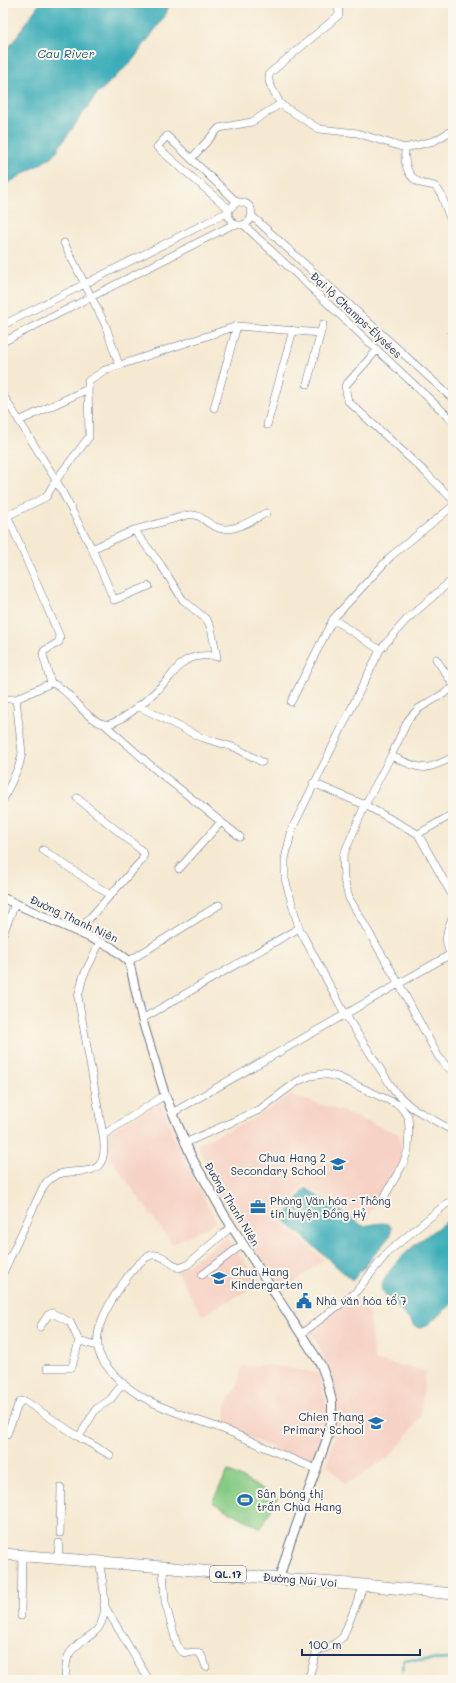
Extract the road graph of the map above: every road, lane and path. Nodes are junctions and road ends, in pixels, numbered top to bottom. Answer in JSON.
{"nodes":[{"id":1,"x":338,"y":3,"type":"edge"},
{"id":2,"x":280,"y":104,"type":"junction"},
{"id":3,"x":453,"y":130,"type":"edge"},
{"id":4,"x":405,"y":148,"type":"junction"},
{"id":5,"x":192,"y":159,"type":"junction"},
{"id":6,"x":237,"y":202,"type":"junction"},
{"id":7,"x":228,"y":211,"type":"junction"},
{"id":8,"x":252,"y":216,"type":"junction"},
{"id":9,"x":234,"y":224,"type":"junction"},
{"id":10,"x":244,"y":225,"type":"junction"},
{"id":11,"x":453,"y":227,"type":"edge"},
{"id":12,"x":64,"y":243,"type":"dead end"},
{"id":13,"x":86,"y":284,"type":"junction"},
{"id":14,"x":92,"y":296,"type":"junction"},
{"id":15,"x":323,"y":324,"type":"dead end"},
{"id":16,"x":3,"y":325,"type":"edge"},
{"id":17,"x":237,"y":326,"type":"junction"},
{"id":18,"x":293,"y":330,"type":"junction"},
{"id":19,"x":320,"y":333,"type":"junction"},
{"id":20,"x":3,"y":342,"type":"edge"},
{"id":21,"x":377,"y":350,"type":"junction"},
{"id":22,"x":119,"y":365,"type":"junction"},
{"id":23,"x":307,"y":384,"type":"dead end"},
{"id":24,"x":88,"y":389,"type":"junction"},
{"id":25,"x":3,"y":395,"type":"edge"},
{"id":26,"x":453,"y":399,"type":"edge"},
{"id":27,"x":214,"y":408,"type":"dead end"},
{"id":28,"x":19,"y":421,"type":"junction"},
{"id":29,"x":453,"y":421,"type":"edge"},
{"id":30,"x":267,"y":425,"type":"dead end"},
{"id":31,"x":56,"y":480,"type":"junction"},
{"id":32,"x":453,"y":500,"type":"edge"},
{"id":33,"x":453,"y":506,"type":"edge"},
{"id":34,"x":266,"y":513,"type":"dead end"},
{"id":35,"x":5,"y":516,"type":"edge"},
{"id":36,"x":134,"y":530,"type":"junction"},
{"id":37,"x":92,"y":549,"type":"junction"},
{"id":38,"x":453,"y":579,"type":"edge"},
{"id":39,"x":149,"y":586,"type":"dead end"},
{"id":40,"x":333,"y":619,"type":"junction"},
{"id":41,"x":380,"y":650,"type":"junction"},
{"id":42,"x":436,"y":659,"type":"dead end"},
{"id":43,"x":51,"y":683,"type":"junction"},
{"id":44,"x":453,"y":684,"type":"edge"},
{"id":45,"x":453,"y":688,"type":"edge"},
{"id":46,"x":3,"y":699,"type":"edge"},
{"id":47,"x":16,"y":699,"type":"junction"},
{"id":48,"x":291,"y":702,"type":"dead end"},
{"id":49,"x":138,"y":706,"type":"junction"},
{"id":50,"x":104,"y":724,"type":"junction"},
{"id":51,"x":391,"y":756,"type":"junction"},
{"id":52,"x":453,"y":757,"type":"edge"},
{"id":53,"x":262,"y":762,"type":"dead end"},
{"id":54,"x":314,"y":783,"type":"junction"},
{"id":55,"x":77,"y":798,"type":"dead end"},
{"id":56,"x":3,"y":800,"type":"edge"},
{"id":57,"x":366,"y":805,"type":"junction"},
{"id":58,"x":453,"y":814,"type":"edge"},
{"id":59,"x":221,"y":822,"type":"junction"},
{"id":60,"x":418,"y":834,"type":"junction"},
{"id":61,"x":240,"y":837,"type":"dead end"},
{"id":62,"x":43,"y":850,"type":"dead end"},
{"id":63,"x":179,"y":869,"type":"dead end"},
{"id":64,"x":453,"y":879,"type":"edge"},
{"id":65,"x":446,"y":884,"type":"junction"},
{"id":66,"x":110,"y":895,"type":"junction"},
{"id":67,"x":453,"y":897,"type":"edge"},
{"id":68,"x":3,"y":898,"type":"edge"},
{"id":69,"x":15,"y":904,"type":"junction"},
{"id":70,"x":219,"y":905,"type":"dead end"},
{"id":71,"x":453,"y":917,"type":"edge"},
{"id":72,"x":299,"y":928,"type":"junction"},
{"id":73,"x":78,"y":931,"type":"junction"},
{"id":74,"x":3,"y":934,"type":"edge"},
{"id":75,"x":100,"y":942,"type":"junction"},
{"id":76,"x":452,"y":956,"type":"edge"},
{"id":77,"x":129,"y":961,"type":"junction"},
{"id":78,"x":399,"y":984,"type":"junction"},
{"id":79,"x":345,"y":1014,"type":"junction"},
{"id":80,"x":142,"y":1020,"type":"junction"},
{"id":81,"x":453,"y":1070,"type":"edge"},
{"id":82,"x":165,"y":1095,"type":"junction"},
{"id":83,"x":172,"y":1113,"type":"junction"},
{"id":84,"x":453,"y":1131,"type":"edge"},
{"id":85,"x":103,"y":1135,"type":"junction"},
{"id":86,"x":186,"y":1143,"type":"junction"},
{"id":87,"x":383,"y":1199,"type":"dead end"},
{"id":88,"x":453,"y":1201,"type":"edge"},
{"id":89,"x":231,"y":1227,"type":"junction"},
{"id":90,"x":243,"y":1244,"type":"junction"},
{"id":91,"x":3,"y":1273,"type":"edge"},
{"id":92,"x":202,"y":1275,"type":"dead end"},
{"id":93,"x":40,"y":1327,"type":"dead end"},
{"id":94,"x":302,"y":1334,"type":"junction"},
{"id":95,"x":79,"y":1341,"type":"junction"},
{"id":96,"x":98,"y":1346,"type":"junction"},
{"id":97,"x":47,"y":1368,"type":"dead end"},
{"id":98,"x":123,"y":1383,"type":"junction"},
{"id":99,"x":3,"y":1437,"type":"edge"},
{"id":100,"x":79,"y":1437,"type":"junction"},
{"id":101,"x":110,"y":1455,"type":"dead end"},
{"id":102,"x":317,"y":1469,"type":"junction"},
{"id":103,"x":61,"y":1488,"type":"dead end"},
{"id":104,"x":60,"y":1533,"type":"dead end"},
{"id":105,"x":59,"y":1542,"type":"dead end"},
{"id":106,"x":3,"y":1554,"type":"edge"},
{"id":107,"x":22,"y":1555,"type":"junction"},
{"id":108,"x":58,"y":1558,"type":"junction"},
{"id":109,"x":99,"y":1561,"type":"junction"},
{"id":110,"x":163,"y":1567,"type":"junction"},
{"id":111,"x":279,"y":1579,"type":"junction"},
{"id":112,"x":364,"y":1585,"type":"junction"},
{"id":113,"x":453,"y":1594,"type":"edge"},
{"id":114,"x":104,"y":1605,"type":"junction"},
{"id":115,"x":21,"y":1616,"type":"dead end"},
{"id":116,"x":206,"y":1668,"type":"dead end"},
{"id":117,"x":311,"y":1677,"type":"edge"},
{"id":118,"x":65,"y":1680,"type":"edge"},
{"id":119,"x":149,"y":1680,"type":"edge"},
{"id":120,"x":305,"y":1680,"type":"edge"}],
"edges":[{"from":1,"to":2,"type":"street"},
{"from":2,"to":4,"type":"street"},
{"from":2,"to":5,"type":"street"},
{"from":3,"to":4,"type":"street"},
{"from":4,"to":11,"type":"street"},
{"from":5,"to":6,"type":"street","name":"Đại lộ Champs-Élysées"},
{"from":5,"to":7,"type":"street","name":"Đại lộ Champs-Élysées"},
{"from":6,"to":7,"type":"street"},
{"from":6,"to":8,"type":"street","name":"Đại lộ Champs-Élysées"},
{"from":7,"to":9,"type":"street"},
{"from":7,"to":13,"type":"street"},
{"from":8,"to":10,"type":"street"},
{"from":8,"to":26,"type":"street","name":"Đại lộ Champs-Élysées"},
{"from":9,"to":10,"type":"street"},
{"from":9,"to":14,"type":"street"},
{"from":10,"to":21,"type":"street","name":"Đại lộ Champs-Élysées"},
{"from":12,"to":13,"type":"street"},
{"from":13,"to":14,"type":"street"},
{"from":13,"to":16,"type":"street"},
{"from":14,"to":20,"type":"street"},
{"from":14,"to":22,"type":"street"},
{"from":15,"to":19,"type":"street"},
{"from":17,"to":18,"type":"street"},
{"from":17,"to":22,"type":"street"},
{"from":17,"to":27,"type":"street"},
{"from":18,"to":19,"type":"street"},
{"from":18,"to":30,"type":"street"},
{"from":19,"to":23,"type":"street"},
{"from":21,"to":29,"type":"street","name":"Đại lộ Champs-Élysées"},
{"from":21,"to":32,"type":"street"},
{"from":22,"to":24,"type":"street"},
{"from":24,"to":28,"type":"street"},
{"from":24,"to":31,"type":"street"},
{"from":25,"to":28,"type":"street"},
{"from":28,"to":31,"type":"street"},
{"from":31,"to":35,"type":"street"},
{"from":31,"to":37,"type":"street"},
{"from":33,"to":40,"type":"street"},
{"from":34,"to":36,"type":"street"},
{"from":35,"to":43,"type":"street"},
{"from":36,"to":37,"type":"street"},
{"from":36,"to":49,"type":"street"},
{"from":37,"to":39,"type":"street"},
{"from":38,"to":41,"type":"street"},
{"from":40,"to":41,"type":"street"},
{"from":40,"to":48,"type":"street"},
{"from":41,"to":54,"type":"street"},
{"from":42,"to":44,"type":"street"},
{"from":43,"to":47,"type":"street"},
{"from":43,"to":50,"type":"street"},
{"from":45,"to":51,"type":"street"},
{"from":46,"to":47,"type":"street"},
{"from":47,"to":56,"type":"street"},
{"from":49,"to":50,"type":"street"},
{"from":49,"to":53,"type":"street"},
{"from":50,"to":59,"type":"street"},
{"from":51,"to":52,"type":"street"},
{"from":51,"to":57,"type":"street"},
{"from":54,"to":57,"type":"street"},
{"from":54,"to":72,"type":"street"},
{"from":55,"to":66,"type":"street"},
{"from":57,"to":60,"type":"street"},
{"from":57,"to":78,"type":"street"},
{"from":58,"to":60,"type":"street"},
{"from":59,"to":61,"type":"street"},
{"from":59,"to":63,"type":"street"},
{"from":60,"to":65,"type":"street"},
{"from":62,"to":66,"type":"street"},
{"from":64,"to":65,"type":"street"},
{"from":65,"to":67,"type":"street"},
{"from":66,"to":73,"type":"street"},
{"from":68,"to":69,"type":"street","name":"Đường Thanh Niên"},
{"from":69,"to":73,"type":"street","name":"Đường Thanh Niên"},
{"from":69,"to":74,"type":"street"},
{"from":70,"to":77,"type":"street"},
{"from":71,"to":76,"type":"street"},
{"from":72,"to":79,"type":"street"},
{"from":72,"to":80,"type":"street"},
{"from":73,"to":75,"type":"street","name":"Đường Thanh Niên"},
{"from":75,"to":77,"type":"street","name":"Đường Thanh Niên"},
{"from":75,"to":85,"type":"street"},
{"from":76,"to":78,"type":"street"},
{"from":77,"to":80,"type":"street","name":"Đường Thanh Niên"},
{"from":78,"to":79,"type":"street"},
{"from":78,"to":81,"type":"street"},
{"from":79,"to":83,"type":"street"},
{"from":79,"to":84,"type":"street"},
{"from":80,"to":82,"type":"street","name":"Đường Thanh Niên"},
{"from":82,"to":83,"type":"street","name":"Đường Thanh Niên"},
{"from":82,"to":85,"type":"street"},
{"from":83,"to":86,"type":"street","name":"Đường Thanh Niên"},
{"from":85,"to":91,"type":"street"},
{"from":86,"to":87,"type":"street"},
{"from":86,"to":89,"type":"street","name":"Đường Thanh Niên"},
{"from":88,"to":94,"type":"street"},
{"from":89,"to":90,"type":"street","name":"Đường Thanh Niên"},
{"from":89,"to":96,"type":"street"},
{"from":90,"to":92,"type":"street"},
{"from":90,"to":94,"type":"street","name":"Đường Thanh Niên"},
{"from":93,"to":95,"type":"street"},
{"from":94,"to":102,"type":"street","name":"Đường Thanh Niên"},
{"from":95,"to":96,"type":"street"},
{"from":95,"to":97,"type":"street"},
{"from":96,"to":98,"type":"street"},
{"from":98,"to":100,"type":"street"},
{"from":98,"to":102,"type":"street"},
{"from":99,"to":100,"type":"street"},
{"from":100,"to":101,"type":"street"},
{"from":102,"to":111,"type":"street","name":"Đường Thanh Niên"},
{"from":103,"to":104,"type":"street"},
{"from":105,"to":108,"type":"street"},
{"from":106,"to":107,"type":"main road","name":"Đường Núi Voi","number":"QL.17"},
{"from":107,"to":108,"type":"main road","name":"Đường Núi Voi","number":"QL.17"},
{"from":107,"to":115,"type":"street"},
{"from":108,"to":109,"type":"main road","name":"Đường Núi Voi","number":"QL.17"},
{"from":109,"to":110,"type":"main road","name":"Đường Núi Voi","number":"QL.17"},
{"from":109,"to":114,"type":"street"},
{"from":110,"to":111,"type":"main road","name":"Đường Núi Voi","number":"QL.17"},
{"from":110,"to":116,"type":"street"},
{"from":111,"to":112,"type":"main road","name":"Đường Núi Voi","number":"QL.17"},
{"from":112,"to":113,"type":"main road","name":"Đường Núi Voi","number":"QL.17"},
{"from":112,"to":117,"type":"street"},
{"from":114,"to":118,"type":"street"},
{"from":114,"to":119,"type":"street"},
{"from":117,"to":120,"type":"street"}]}
